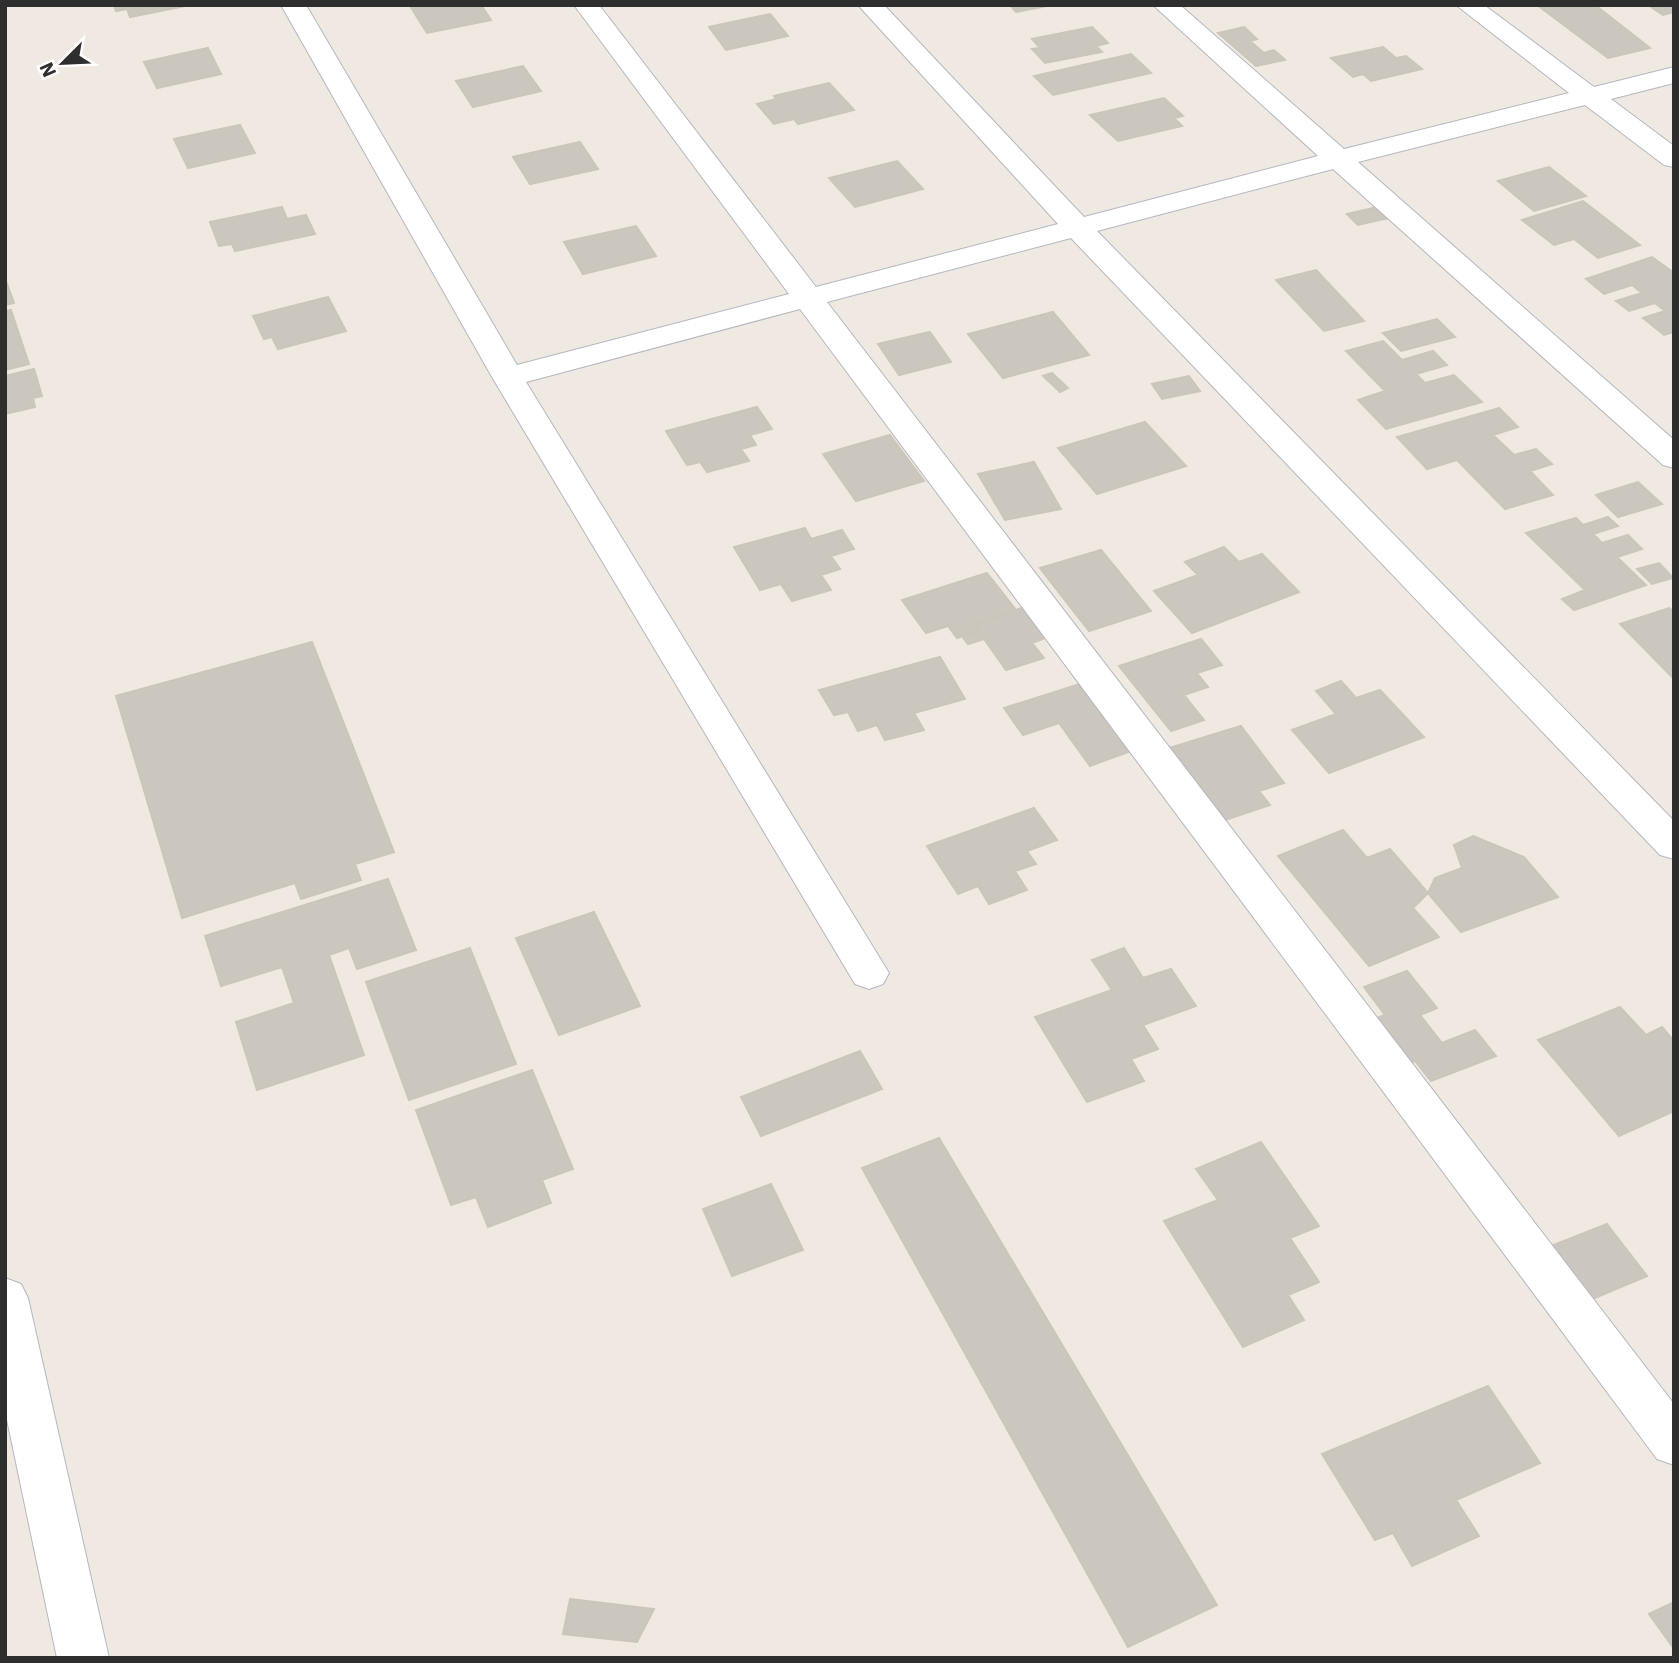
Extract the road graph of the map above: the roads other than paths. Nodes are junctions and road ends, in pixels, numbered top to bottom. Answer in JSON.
{"nodes":[{"id":1,"x":293,"y":5,"type":"edge"},
{"id":2,"x":586,"y":5,"type":"edge"},
{"id":3,"x":870,"y":5,"type":"edge"},
{"id":4,"x":1165,"y":5,"type":"edge"},
{"id":5,"x":1468,"y":5,"type":"edge"},
{"id":6,"x":1674,"y":75,"type":"edge"},
{"id":7,"x":1588,"y":95,"type":"junction"},
{"id":8,"x":1338,"y":159,"type":"junction"},
{"id":9,"x":1674,"y":159,"type":"edge"},
{"id":10,"x":1077,"y":228,"type":"junction"},
{"id":11,"x":805,"y":298,"type":"junction"},
{"id":12,"x":508,"y":377,"type":"junction"},
{"id":13,"x":1674,"y":458,"type":"edge"},
{"id":14,"x":1674,"y":845,"type":"edge"},
{"id":15,"x":869,"y":973,"type":"dead end"},
{"id":16,"x":5,"y":1298,"type":"edge"},
{"id":17,"x":1674,"y":1443,"type":"edge"},
{"id":18,"x":83,"y":1658,"type":"edge"}],
"edges":[{"from":1,"to":12,"type":"street"},
{"from":2,"to":11,"type":"street"},
{"from":3,"to":10,"type":"street"},
{"from":4,"to":8,"type":"street"},
{"from":5,"to":7,"type":"street"},
{"from":6,"to":7,"type":"street"},
{"from":7,"to":8,"type":"street"},
{"from":7,"to":9,"type":"street"},
{"from":8,"to":10,"type":"street"},
{"from":8,"to":13,"type":"street"},
{"from":10,"to":11,"type":"street"},
{"from":10,"to":14,"type":"street"},
{"from":11,"to":12,"type":"street"},
{"from":11,"to":17,"type":"street"},
{"from":12,"to":15,"type":"street"},
{"from":16,"to":18,"type":"street"}]}
